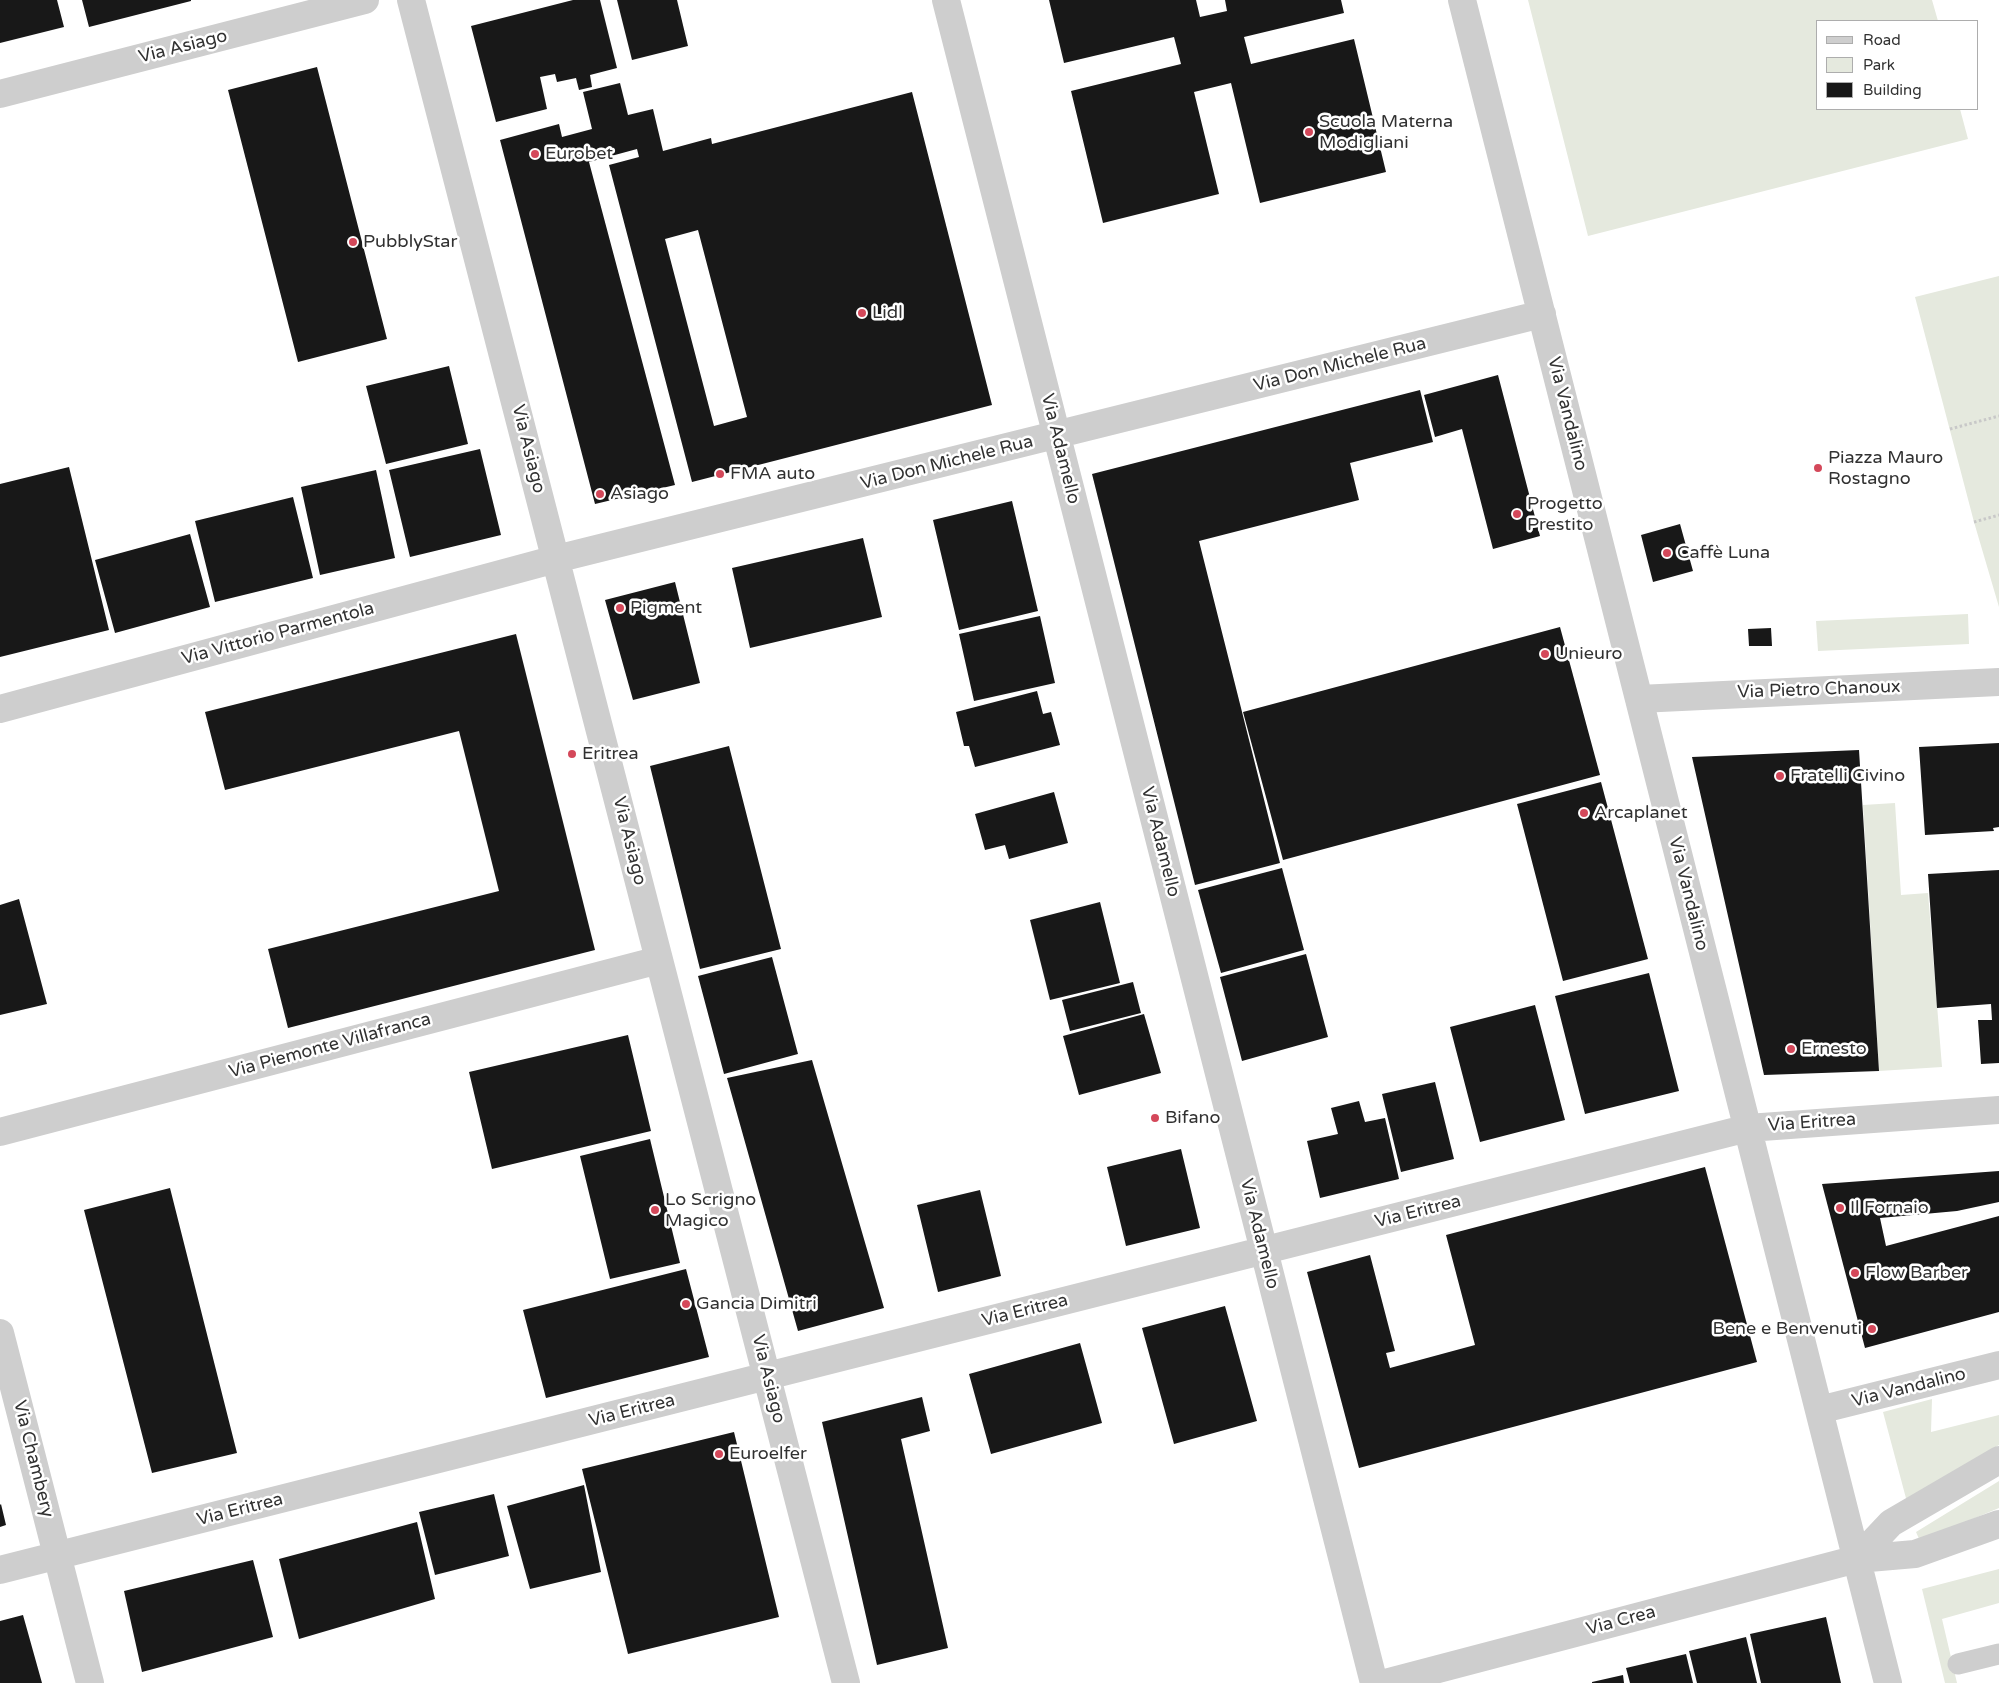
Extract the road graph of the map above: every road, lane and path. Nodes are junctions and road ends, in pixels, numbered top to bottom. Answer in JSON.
{"nodes":[{"id":1,"x":366,"y":0,"type":"edge"},
{"id":2,"x":412,"y":0,"type":"edge"},
{"id":3,"x":946,"y":0,"type":"edge"},
{"id":4,"x":1462,"y":0,"type":"edge"},
{"id":5,"x":0,"y":94,"type":"edge"},
{"id":6,"x":1542,"y":314,"type":"junction"},
{"id":7,"x":1999,"y":416,"type":"edge"},
{"id":8,"x":1950,"y":429,"type":"dead end"},
{"id":9,"x":1057,"y":436,"type":"junction"},
{"id":10,"x":1999,"y":515,"type":"edge"},
{"id":11,"x":1974,"y":522,"type":"dead end"},
{"id":12,"x":556,"y":559,"type":"junction"},
{"id":13,"x":1999,"y":682,"type":"edge"},
{"id":14,"x":1639,"y":699,"type":"junction"},
{"id":15,"x":0,"y":709,"type":"edge"},
{"id":16,"x":659,"y":960,"type":"junction"},
{"id":17,"x":1999,"y":1110,"type":"edge"},
{"id":18,"x":1748,"y":1128,"type":"junction"},
{"id":19,"x":0,"y":1132,"type":"edge"},
{"id":20,"x":1264,"y":1251,"type":"junction"},
{"id":21,"x":0,"y":1333,"type":"edge"},
{"id":22,"x":1999,"y":1365,"type":"edge"},
{"id":23,"x":767,"y":1377,"type":"junction"},
{"id":24,"x":1819,"y":1410,"type":"junction"},
{"id":25,"x":1999,"y":1460,"type":"edge"},
{"id":26,"x":1999,"y":1524,"type":"edge"},
{"id":27,"x":58,"y":1557,"type":"junction"},
{"id":28,"x":1857,"y":1559,"type":"junction"},
{"id":29,"x":0,"y":1570,"type":"edge"},
{"id":30,"x":1999,"y":1654,"type":"edge"},
{"id":31,"x":1958,"y":1664,"type":"dead end"},
{"id":32,"x":90,"y":1683,"type":"edge"},
{"id":33,"x":846,"y":1683,"type":"edge"},
{"id":34,"x":1374,"y":1683,"type":"edge"},
{"id":35,"x":1385,"y":1683,"type":"edge"},
{"id":36,"x":1888,"y":1683,"type":"edge"}],
"edges":[{"from":1,"to":5,"type":"street","name":"Via Asiago"},
{"from":2,"to":12,"type":"street","name":"Via Asiago"},
{"from":3,"to":9,"type":"street","name":"Via Adamello"},
{"from":4,"to":6,"type":"street","name":"Via Vandalino"},
{"from":6,"to":9,"type":"street","name":"Via Don Michele Rua"},
{"from":6,"to":14,"type":"street","name":"Via Vandalino"},
{"from":7,"to":8,"type":"path"},
{"from":9,"to":12,"type":"street","name":"Via Don Michele Rua"},
{"from":9,"to":20,"type":"street","name":"Via Adamello"},
{"from":10,"to":11,"type":"path"},
{"from":12,"to":15,"type":"street","name":"Via Vittorio Parmentola"},
{"from":12,"to":16,"type":"street","name":"Via Asiago"},
{"from":13,"to":14,"type":"street","name":"Via Pietro Chanoux"},
{"from":14,"to":18,"type":"street","name":"Via Vandalino"},
{"from":16,"to":19,"type":"street","name":"Via Piemonte Villafranca"},
{"from":16,"to":23,"type":"street","name":"Via Asiago"},
{"from":17,"to":18,"type":"street","name":"Via Eritrea"},
{"from":18,"to":20,"type":"street","name":"Via Eritrea"},
{"from":18,"to":24,"type":"street","name":"Via Vandalino"},
{"from":20,"to":23,"type":"street","name":"Via Eritrea"},
{"from":20,"to":34,"type":"street","name":"Via Adamello"},
{"from":21,"to":27,"type":"street","name":"Via Chambery"},
{"from":22,"to":24,"type":"street","name":"Via Vandalino"},
{"from":23,"to":27,"type":"street","name":"Via Eritrea"},
{"from":23,"to":33,"type":"street","name":"Via Asiago"},
{"from":24,"to":28,"type":"street","name":"Via Vandalino"},
{"from":25,"to":28,"type":"street"},
{"from":26,"to":28,"type":"street"},
{"from":27,"to":29,"type":"street"},
{"from":27,"to":32,"type":"street","name":"Via Chambery"},
{"from":28,"to":35,"type":"street","name":"Via Crea"},
{"from":28,"to":36,"type":"street","name":"Via Vandalino"},
{"from":30,"to":31,"type":"lane"}]}
